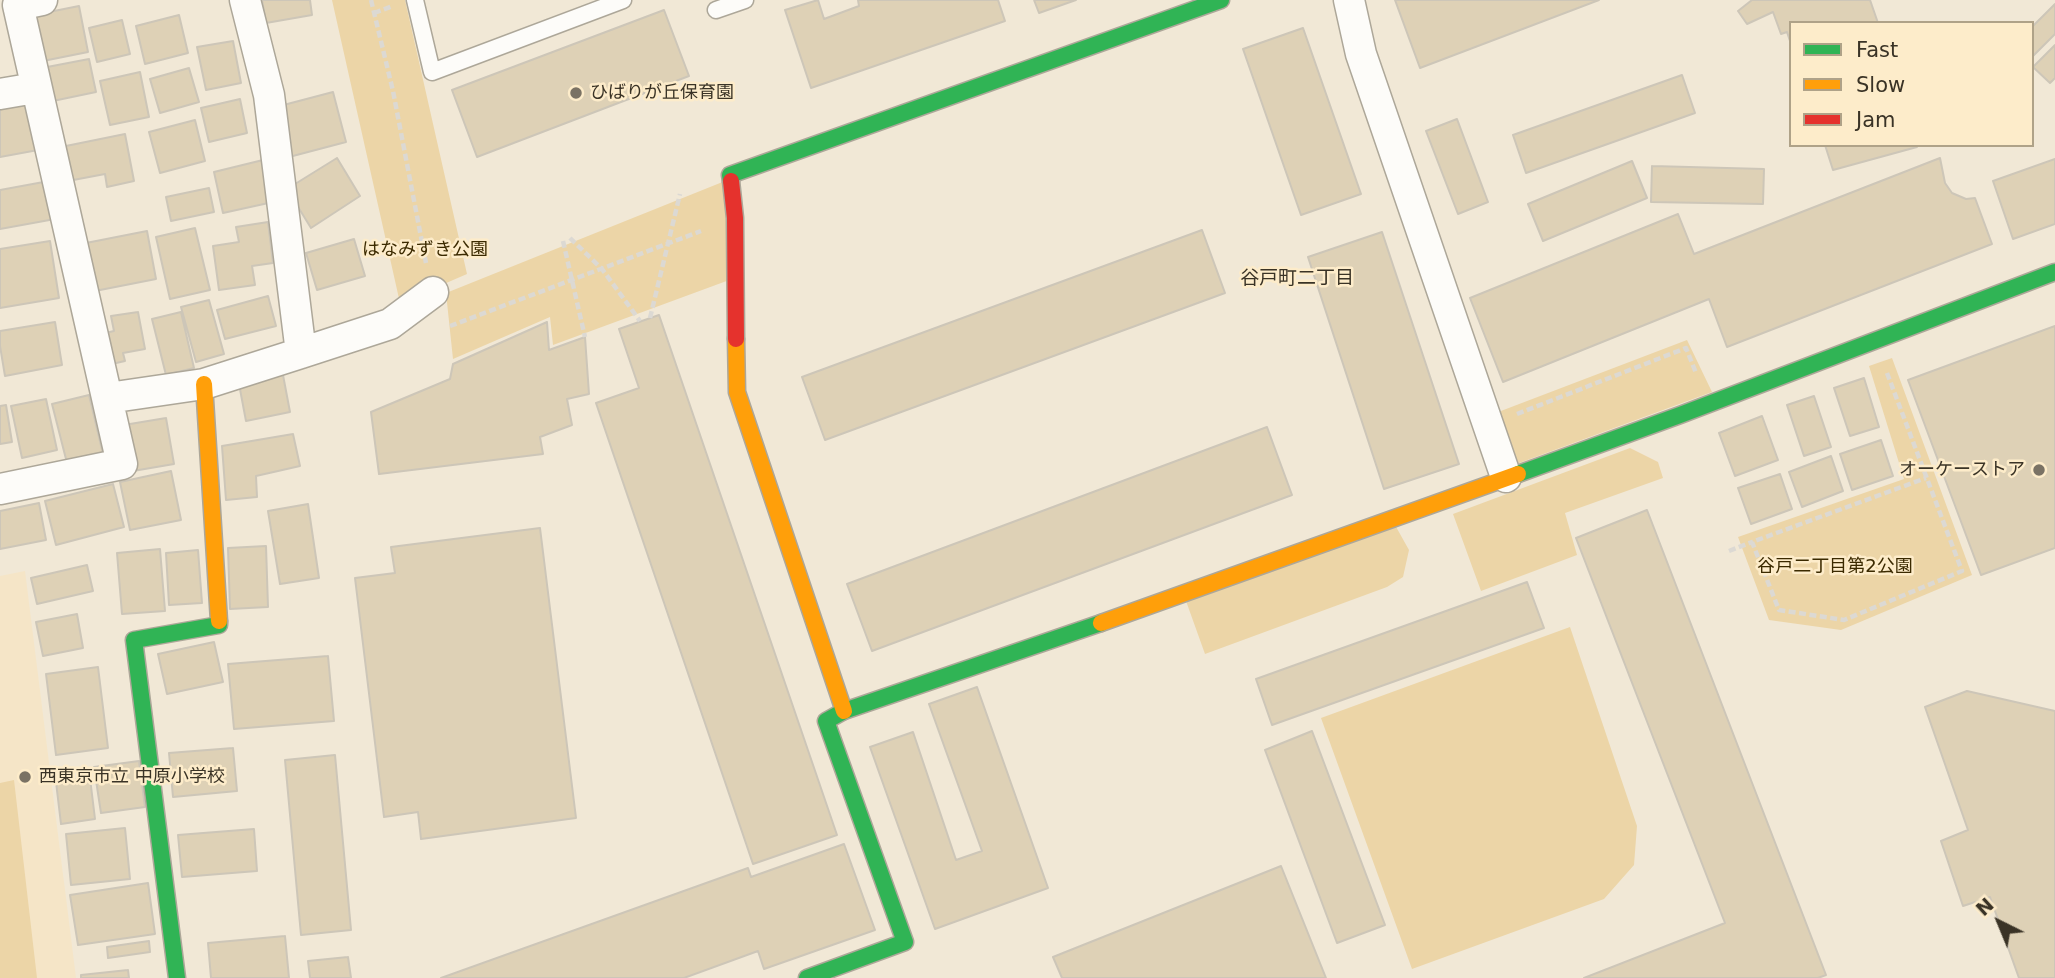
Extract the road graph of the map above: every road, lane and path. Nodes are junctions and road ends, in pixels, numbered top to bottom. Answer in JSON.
{"nodes":[{"id":1,"x":42,"y":0,"type":"edge"},
{"id":2,"x":245,"y":0,"type":"edge"},
{"id":3,"x":371,"y":0,"type":"edge"},
{"id":4,"x":415,"y":0,"type":"edge"},
{"id":5,"x":623,"y":0,"type":"edge"},
{"id":6,"x":745,"y":0,"type":"edge"},
{"id":7,"x":1221,"y":0,"type":"edge"},
{"id":8,"x":1349,"y":0,"type":"edge"},
{"id":9,"x":716,"y":10,"type":"dead end"},
{"id":10,"x":35,"y":88,"type":"junction"},
{"id":11,"x":0,"y":94,"type":"edge"},
{"id":12,"x":680,"y":194,"type":"dead end"},
{"id":13,"x":736,"y":218,"type":"junction"},
{"id":14,"x":570,"y":238,"type":"dead end"},
{"id":15,"x":563,"y":241,"type":"dead end"},
{"id":16,"x":668,"y":243,"type":"junction"},
{"id":17,"x":602,"y":268,"type":"junction"},
{"id":18,"x":2055,"y":271,"type":"edge"},
{"id":19,"x":430,"y":279,"type":"joint"},
{"id":20,"x":572,"y":280,"type":"junction"},
{"id":21,"x":650,"y":318,"type":"dead end"},
{"id":22,"x":640,"y":321,"type":"dead end"},
{"id":23,"x":450,"y":326,"type":"dead end"},
{"id":24,"x":584,"y":337,"type":"dead end"},
{"id":25,"x":1874,"y":340,"type":"junction"},
{"id":26,"x":300,"y":353,"type":"junction"},
{"id":27,"x":204,"y":384,"type":"junction"},
{"id":28,"x":108,"y":398,"type":"junction"},
{"id":29,"x":1506,"y":477,"type":"junction"},
{"id":30,"x":1926,"y":478,"type":"junction"},
{"id":31,"x":0,"y":489,"type":"edge"},
{"id":32,"x":1752,"y":542,"type":"junction"},
{"id":33,"x":1729,"y":551,"type":"dead end"},
{"id":34,"x":844,"y":711,"type":"junction"},
{"id":35,"x":177,"y":978,"type":"edge"},
{"id":36,"x":807,"y":978,"type":"edge"}],
"edges":[{"from":1,"to":10,"type":"street"},
{"from":2,"to":26,"type":"street"},
{"from":3,"to":19,"type":"path"},
{"from":4,"to":5,"type":"lane"},
{"from":6,"to":9,"type":"lane"},
{"from":7,"to":13,"type":"street"},
{"from":8,"to":29,"type":"street"},
{"from":10,"to":11,"type":"street"},
{"from":10,"to":28,"type":"street"},
{"from":12,"to":16,"type":"path"},
{"from":13,"to":16,"type":"path"},
{"from":13,"to":34,"type":"street"},
{"from":14,"to":17,"type":"path"},
{"from":15,"to":20,"type":"path"},
{"from":16,"to":17,"type":"path"},
{"from":16,"to":21,"type":"path"},
{"from":17,"to":20,"type":"path"},
{"from":17,"to":22,"type":"path"},
{"from":18,"to":25,"type":"street"},
{"from":19,"to":26,"type":"street"},
{"from":20,"to":23,"type":"path"},
{"from":20,"to":24,"type":"path"},
{"from":25,"to":29,"type":"street"},
{"from":25,"to":30,"type":"path"},
{"from":26,"to":27,"type":"street"},
{"from":27,"to":28,"type":"street"},
{"from":27,"to":35,"type":"street"},
{"from":28,"to":31,"type":"street"},
{"from":29,"to":34,"type":"street"},
{"from":30,"to":32,"type":"path"},
{"from":30,"to":32,"type":"path"},
{"from":32,"to":33,"type":"path"},
{"from":34,"to":36,"type":"street"}]}
